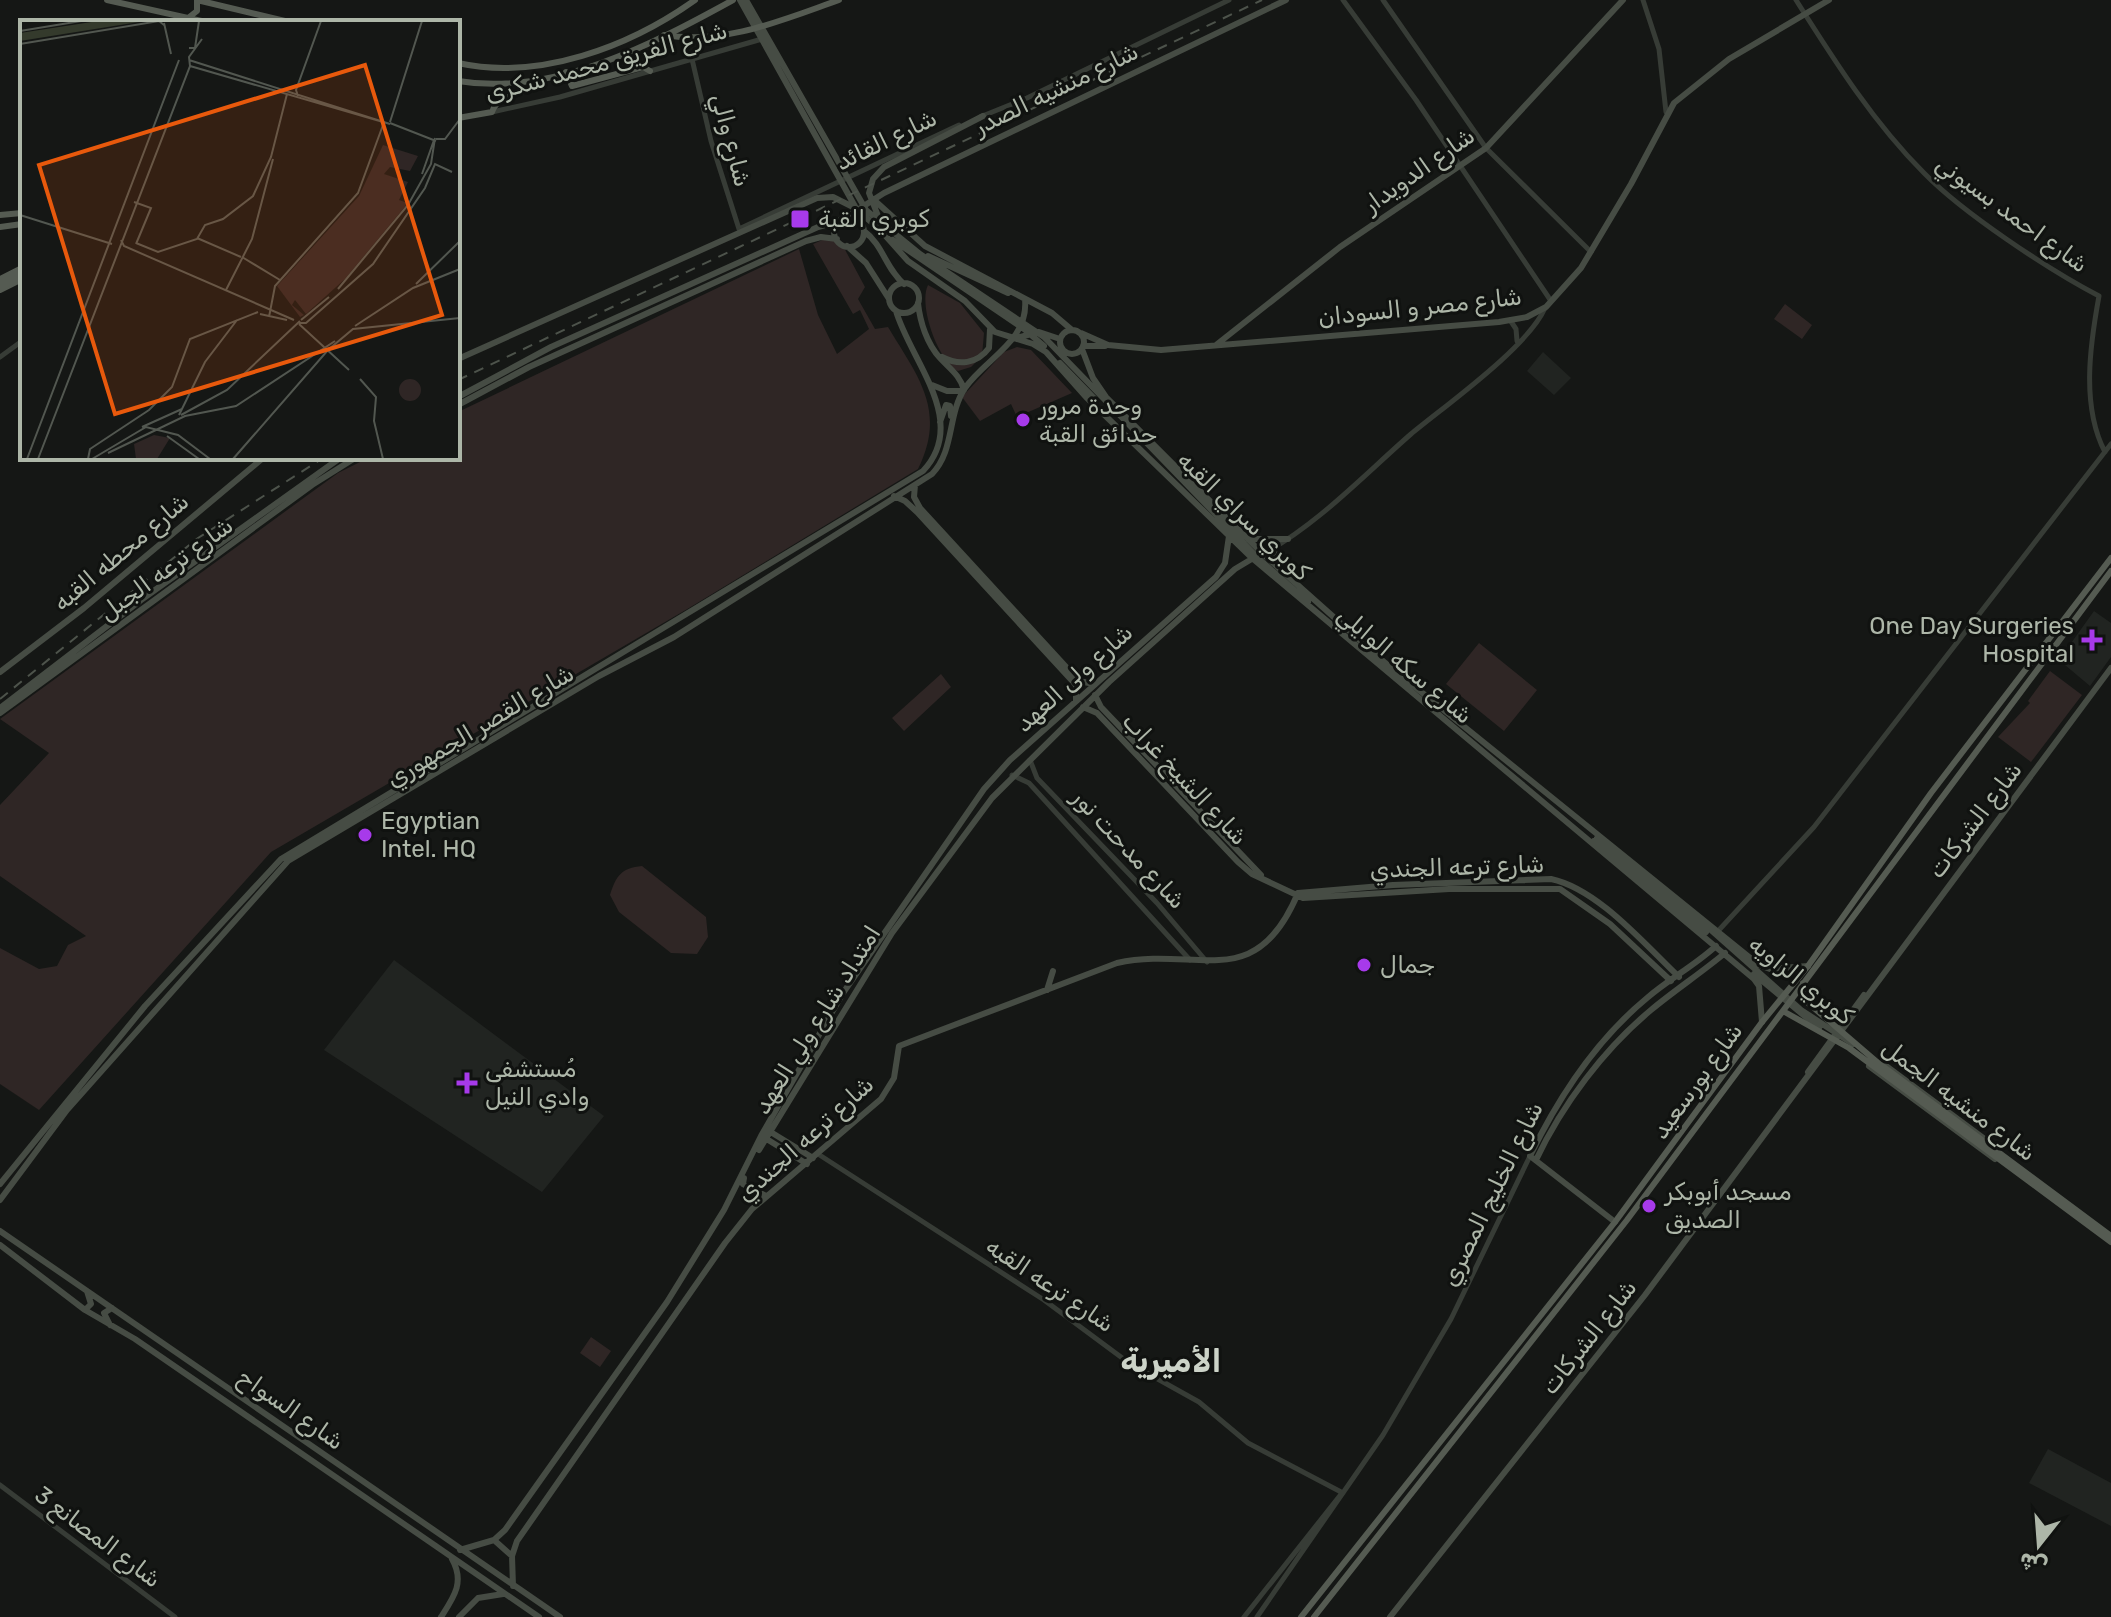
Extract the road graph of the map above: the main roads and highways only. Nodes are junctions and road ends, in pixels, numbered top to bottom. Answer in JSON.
{"nodes":[{"id":1,"x":107,"y":0,"type":"edge"},
{"id":2,"x":197,"y":0,"type":"edge"},
{"id":3,"x":695,"y":0,"type":"edge"},
{"id":4,"x":733,"y":0,"type":"edge"},
{"id":5,"x":743,"y":0,"type":"edge"},
{"id":6,"x":839,"y":0,"type":"edge"},
{"id":7,"x":1286,"y":0,"type":"edge"},
{"id":8,"x":1623,"y":0,"type":"edge"},
{"id":9,"x":1829,"y":0,"type":"edge"},
{"id":10,"x":677,"y":12,"type":"junction"},
{"id":11,"x":188,"y":18,"type":"junction"},
{"id":12,"x":264,"y":19,"type":"edge"},
{"id":13,"x":197,"y":20,"type":"edge"},
{"id":14,"x":686,"y":25,"type":"junction"},
{"id":15,"x":663,"y":35,"type":"junction"},
{"id":16,"x":460,"y":63,"type":"edge"},
{"id":17,"x":650,"y":71,"type":"road end"},
{"id":18,"x":566,"y":72,"type":"junction"},
{"id":19,"x":539,"y":79,"type":"junction"},
{"id":20,"x":460,"y":81,"type":"edge"},
{"id":21,"x":983,"y":116,"type":"road end"},
{"id":22,"x":460,"y":118,"type":"edge"},
{"id":23,"x":873,"y":199,"type":"junction"},
{"id":24,"x":881,"y":208,"type":"junction"},
{"id":25,"x":857,"y":210,"type":"junction"},
{"id":26,"x":20,"y":213,"type":"edge"},
{"id":27,"x":0,"y":215,"type":"edge"},
{"id":28,"x":842,"y":220,"type":"junction"},
{"id":29,"x":860,"y":222,"type":"junction"},
{"id":30,"x":20,"y":224,"type":"edge"},
{"id":31,"x":881,"y":224,"type":"junction"},
{"id":32,"x":0,"y":227,"type":"edge"},
{"id":33,"x":864,"y":231,"type":"junction"},
{"id":34,"x":883,"y":233,"type":"junction"},
{"id":35,"x":837,"y":239,"type":"junction"},
{"id":36,"x":847,"y":246,"type":"junction"},
{"id":37,"x":767,"y":254,"type":"junction"},
{"id":38,"x":920,"y":254,"type":"junction"},
{"id":39,"x":20,"y":272,"type":"edge"},
{"id":40,"x":20,"y":272,"type":"edge"},
{"id":41,"x":0,"y":283,"type":"edge"},
{"id":42,"x":904,"y":284,"type":"junction"},
{"id":43,"x":1014,"y":293,"type":"junction"},
{"id":44,"x":1025,"y":299,"type":"junction"},
{"id":45,"x":890,"y":300,"type":"junction"},
{"id":46,"x":918,"y":303,"type":"junction"},
{"id":47,"x":896,"y":311,"type":"junction"},
{"id":48,"x":617,"y":317,"type":"junction"},
{"id":49,"x":986,"y":323,"type":"junction"},
{"id":50,"x":620,"y":326,"type":"junction"},
{"id":51,"x":1241,"y":328,"type":"junction"},
{"id":52,"x":1072,"y":330,"type":"junction"},
{"id":53,"x":1081,"y":333,"type":"junction"},
{"id":54,"x":1013,"y":339,"type":"junction"},
{"id":55,"x":1060,"y":339,"type":"junction"},
{"id":56,"x":1248,"y":342,"type":"junction"},
{"id":57,"x":1108,"y":345,"type":"junction"},
{"id":58,"x":1214,"y":346,"type":"junction"},
{"id":59,"x":1083,"y":347,"type":"junction"},
{"id":60,"x":936,"y":353,"type":"junction"},
{"id":61,"x":460,"y":358,"type":"edge"},
{"id":62,"x":932,"y":385,"type":"junction"},
{"id":63,"x":481,"y":389,"type":"junction"},
{"id":64,"x":964,"y":391,"type":"junction"},
{"id":65,"x":460,"y":396,"type":"edge"},
{"id":66,"x":460,"y":404,"type":"edge"},
{"id":67,"x":1108,"y":417,"type":"junction"},
{"id":68,"x":952,"y":420,"type":"junction"},
{"id":69,"x":939,"y":423,"type":"junction"},
{"id":70,"x":261,"y":460,"type":"edge"},
{"id":71,"x":337,"y":463,"type":"edge"},
{"id":72,"x":915,"y":485,"type":"junction"},
{"id":73,"x":894,"y":496,"type":"junction"},
{"id":74,"x":1229,"y":536,"type":"junction"},
{"id":75,"x":1247,"y":538,"type":"junction"},
{"id":76,"x":1288,"y":539,"type":"road end"},
{"id":77,"x":1275,"y":548,"type":"road end"},
{"id":78,"x":1263,"y":554,"type":"junction"},
{"id":79,"x":1252,"y":558,"type":"junction"},
{"id":80,"x":2111,"y":558,"type":"edge"},
{"id":81,"x":1225,"y":563,"type":"junction"},
{"id":82,"x":1273,"y":563,"type":"junction"},
{"id":83,"x":2111,"y":571,"type":"edge"},
{"id":84,"x":1232,"y":572,"type":"junction"},
{"id":85,"x":667,"y":626,"type":"junction"},
{"id":86,"x":679,"y":634,"type":"junction"},
{"id":87,"x":648,"y":638,"type":"junction"},
{"id":88,"x":661,"y":644,"type":"junction"},
{"id":89,"x":1383,"y":661,"type":"junction"},
{"id":90,"x":2111,"y":668,"type":"edge"},
{"id":91,"x":0,"y":672,"type":"edge"},
{"id":92,"x":1094,"y":684,"type":"junction"},
{"id":93,"x":570,"y":689,"type":"junction"},
{"id":94,"x":1095,"y":695,"type":"junction"},
{"id":95,"x":1076,"y":701,"type":"junction"},
{"id":96,"x":1083,"y":707,"type":"junction"},
{"id":97,"x":0,"y":710,"type":"edge"},
{"id":98,"x":1163,"y":779,"type":"junction"},
{"id":99,"x":1931,"y":793,"type":"junction"},
{"id":100,"x":1940,"y":800,"type":"junction"},
{"id":101,"x":1921,"y":807,"type":"junction"},
{"id":102,"x":1931,"y":814,"type":"junction"},
{"id":103,"x":344,"y":824,"type":"junction"},
{"id":104,"x":1577,"y":825,"type":"junction"},
{"id":105,"x":938,"y":850,"type":"joint"},
{"id":106,"x":946,"y":859,"type":"joint"},
{"id":107,"x":1298,"y":893,"type":"junction"},
{"id":108,"x":889,"y":930,"type":"junction"},
{"id":109,"x":1716,"y":946,"type":"junction"},
{"id":110,"x":1725,"y":953,"type":"junction"},
{"id":111,"x":1808,"y":966,"type":"junction"},
{"id":112,"x":1766,"y":969,"type":"junction"},
{"id":113,"x":1053,"y":971,"type":"dead end"},
{"id":114,"x":1679,"y":977,"type":"junction"},
{"id":115,"x":1754,"y":979,"type":"junction"},
{"id":116,"x":1671,"y":981,"type":"junction"},
{"id":117,"x":1803,"y":981,"type":"junction"},
{"id":118,"x":1047,"y":990,"type":"junction"},
{"id":119,"x":1814,"y":1008,"type":"junction"},
{"id":120,"x":1783,"y":1011,"type":"junction"},
{"id":121,"x":1803,"y":1019,"type":"junction"},
{"id":122,"x":1762,"y":1022,"type":"junction"},
{"id":123,"x":1836,"y":1034,"type":"junction"},
{"id":124,"x":765,"y":1135,"type":"junction"},
{"id":125,"x":815,"y":1156,"type":"junction"},
{"id":126,"x":1533,"y":1158,"type":"junction"},
{"id":127,"x":2004,"y":1158,"type":"junction"},
{"id":128,"x":1995,"y":1159,"type":"junction"},
{"id":129,"x":807,"y":1164,"type":"junction"},
{"id":130,"x":740,"y":1183,"type":"junction"},
{"id":131,"x":0,"y":1184,"type":"edge"},
{"id":132,"x":766,"y":1196,"type":"junction"},
{"id":133,"x":0,"y":1200,"type":"edge"},
{"id":134,"x":1615,"y":1222,"type":"junction"},
{"id":135,"x":0,"y":1231,"type":"edge"},
{"id":136,"x":2111,"y":1236,"type":"edge"},
{"id":137,"x":2111,"y":1242,"type":"edge"},
{"id":138,"x":0,"y":1245,"type":"edge"},
{"id":139,"x":87,"y":1291,"type":"junction"},
{"id":140,"x":112,"y":1308,"type":"junction"},
{"id":141,"x":85,"y":1310,"type":"junction"},
{"id":142,"x":110,"y":1325,"type":"junction"},
{"id":143,"x":1489,"y":1379,"type":"junction"},
{"id":144,"x":1500,"y":1384,"type":"junction"},
{"id":145,"x":1481,"y":1391,"type":"junction"},
{"id":146,"x":1491,"y":1395,"type":"junction"},
{"id":147,"x":572,"y":1435,"type":"junction"},
{"id":148,"x":584,"y":1443,"type":"junction"},
{"id":149,"x":359,"y":1479,"type":"junction"},
{"id":150,"x":361,"y":1496,"type":"junction"},
{"id":151,"x":384,"y":1497,"type":"junction"},
{"id":152,"x":382,"y":1511,"type":"junction"},
{"id":153,"x":494,"y":1540,"type":"junction"},
{"id":154,"x":460,"y":1550,"type":"junction"},
{"id":155,"x":450,"y":1556,"type":"junction"},
{"id":156,"x":512,"y":1556,"type":"junction"},
{"id":157,"x":513,"y":1586,"type":"junction"},
{"id":158,"x":507,"y":1595,"type":"junction"},
{"id":159,"x":455,"y":1596,"type":"junction"},
{"id":160,"x":466,"y":1606,"type":"junction"},
{"id":161,"x":441,"y":1617,"type":"edge"},
{"id":162,"x":459,"y":1617,"type":"edge"},
{"id":163,"x":539,"y":1617,"type":"edge"},
{"id":164,"x":560,"y":1617,"type":"edge"},
{"id":165,"x":1301,"y":1617,"type":"edge"},
{"id":166,"x":1314,"y":1617,"type":"edge"},
{"id":167,"x":1390,"y":1617,"type":"edge"}],
"edges":[{"from":1,"to":11,"type":"main road"},
{"from":2,"to":11,"type":"main road"},
{"from":2,"to":12,"type":"main road"},
{"from":3,"to":10,"type":"main road"},
{"from":4,"to":14,"type":"main road"},
{"from":5,"to":25,"type":"main road","name":"كوبري سراي القبه"},
{"from":5,"to":31,"type":"main road","name":"كوبري سراي القبه"},
{"from":6,"to":15,"type":"main road"},
{"from":7,"to":23,"type":"main road","name":"شارع منشيه الصدر"},
{"from":8,"to":51,"type":"main road","name":"شارع الدويدار"},
{"from":9,"to":56,"type":"main road","name":"شارع مصر و السودان"},
{"from":10,"to":14,"type":"main road"},
{"from":10,"to":16,"type":"main road"},
{"from":11,"to":13,"type":"main road"},
{"from":14,"to":15,"type":"main road"},
{"from":15,"to":18,"type":"main road"},
{"from":17,"to":18,"type":"main road"},
{"from":18,"to":19,"type":"main road"},
{"from":19,"to":20,"type":"main road"},
{"from":19,"to":22,"type":"main road","name":"شارع الفريق محمد شكرى"},
{"from":21,"to":31,"type":"main road"},
{"from":23,"to":24,"type":"main road"},
{"from":23,"to":28,"type":"main road","name":"شارع منشيه الصدر"},
{"from":24,"to":29,"type":"main road"},
{"from":24,"to":43,"type":"main road"},
{"from":25,"to":34,"type":"main road","name":"كوبري سراي القبه"},
{"from":25,"to":61,"type":"main road"},
{"from":26,"to":27,"type":"main road"},
{"from":28,"to":29,"type":"main road"},
{"from":28,"to":35,"type":"main road"},
{"from":28,"to":37,"type":"main road"},
{"from":29,"to":33,"type":"main road"},
{"from":30,"to":32,"type":"main road"},
{"from":31,"to":38,"type":"main road","name":"كوبري سراي القبه"},
{"from":33,"to":36,"type":"main road"},
{"from":33,"to":42,"type":"main road"},
{"from":34,"to":49,"type":"main road","name":"شارع سكه الوايلي"},
{"from":34,"to":67,"type":"main road","name":"كوبري سراي القبه"},
{"from":35,"to":36,"type":"main road"},
{"from":35,"to":37,"type":"main road"},
{"from":36,"to":45,"type":"main road"},
{"from":37,"to":48,"type":"main road"},
{"from":37,"to":50,"type":"main road"},
{"from":38,"to":43,"type":"main road"},
{"from":38,"to":89,"type":"main road","name":"كوبري سراي القبه"},
{"from":39,"to":41,"type":"main road"},
{"from":40,"to":41,"type":"main road"},
{"from":42,"to":45,"type":"main road"},
{"from":42,"to":46,"type":"main road"},
{"from":43,"to":44,"type":"main road"},
{"from":44,"to":52,"type":"main road"},
{"from":44,"to":54,"type":"main road","name":"شارع القصر الجمهوري"},
{"from":45,"to":47,"type":"main road"},
{"from":46,"to":47,"type":"main road"},
{"from":46,"to":60,"type":"main road"},
{"from":47,"to":62,"type":"main road","name":"شارع القصر الجمهوري"},
{"from":48,"to":50,"type":"main road"},
{"from":48,"to":63,"type":"main road"},
{"from":49,"to":54,"type":"main road","name":"شارع سكه الوايلي"},
{"from":49,"to":60,"type":"main road"},
{"from":50,"to":63,"type":"main road"},
{"from":51,"to":56,"type":"main road"},
{"from":51,"to":58,"type":"main road","name":"شارع الدويدار"},
{"from":52,"to":53,"type":"main road"},
{"from":52,"to":55,"type":"main road"},
{"from":53,"to":57,"type":"main road","name":"شارع مصر و السودان"},
{"from":53,"to":59,"type":"main road"},
{"from":54,"to":55,"type":"main road"},
{"from":54,"to":64,"type":"main road","name":"شارع القصر الجمهوري"},
{"from":54,"to":67,"type":"main road","name":"شارع سكه الوايلي"},
{"from":55,"to":59,"type":"main road"},
{"from":56,"to":58,"type":"main road","name":"شارع مصر و السودان"},
{"from":57,"to":58,"type":"main road","name":"شارع مصر و السودان"},
{"from":57,"to":59,"type":"main road","name":"شارع مصر و السودان"},
{"from":59,"to":75,"type":"main road","name":"شارع سكه الوايلي"},
{"from":60,"to":64,"type":"main road"},
{"from":62,"to":64,"type":"main road"},
{"from":62,"to":69,"type":"main road","name":"شارع القصر الجمهوري"},
{"from":63,"to":65,"type":"main road"},
{"from":63,"to":66,"type":"main road"},
{"from":64,"to":68,"type":"main road","name":"شارع القصر الجمهوري"},
{"from":67,"to":74,"type":"main road","name":"شارع سكه الوايلي"},
{"from":68,"to":69,"type":"main road"},
{"from":68,"to":72,"type":"main road","name":"شارع القصر الجمهوري"},
{"from":69,"to":85,"type":"main road","name":"شارع القصر الجمهوري"},
{"from":70,"to":91,"type":"main road","name":"شارع محطه القبه"},
{"from":71,"to":97,"type":"main road","name":"شارع ترعه الجبل"},
{"from":72,"to":73,"type":"main road","name":"شارع القصر الجمهوري"},
{"from":72,"to":92,"type":"main road"},
{"from":73,"to":86,"type":"main road","name":"شارع القصر الجمهوري"},
{"from":73,"to":95,"type":"main road"},
{"from":74,"to":79,"type":"main road","name":"شارع سكه الوايلي"},
{"from":74,"to":81,"type":"main road"},
{"from":75,"to":76,"type":"main road"},
{"from":75,"to":78,"type":"main road","name":"شارع سكه الوايلي"},
{"from":77,"to":82,"type":"main road"},
{"from":78,"to":79,"type":"main road","name":"شارع ولى العهد"},
{"from":78,"to":82,"type":"main road","name":"شارع سكه الوايلي"},
{"from":79,"to":84,"type":"main road","name":"شارع ولى العهد"},
{"from":79,"to":104,"type":"main road","name":"شارع سكه الوايلي"},
{"from":80,"to":99,"type":"main road","name":"شارع بورسعيد"},
{"from":81,"to":84,"type":"main road"},
{"from":81,"to":92,"type":"main road","name":"شارع ولى العهد"},
{"from":82,"to":89,"type":"main road","name":"شارع سكه الوايلي"},
{"from":83,"to":100,"type":"main road","name":"شارع بورسعيد"},
{"from":84,"to":94,"type":"main road","name":"شارع ولى العهد"},
{"from":85,"to":86,"type":"main road"},
{"from":85,"to":87,"type":"main road","name":"شارع القصر الجمهوري"},
{"from":86,"to":88,"type":"main road","name":"شارع القصر الجمهوري"},
{"from":87,"to":88,"type":"main road"},
{"from":87,"to":93,"type":"main road","name":"شارع القصر الجمهوري"},
{"from":88,"to":93,"type":"main road","name":"شارع القصر الجمهوري"},
{"from":89,"to":104,"type":"main road","name":"شارع سكه الوايلي"},
{"from":90,"to":123,"type":"main road","name":"شارع الشركات"},
{"from":92,"to":95,"type":"main road","name":"شارع ولى العهد"},
{"from":93,"to":103,"type":"main road","name":"شارع القصر الجمهوري"},
{"from":94,"to":96,"type":"main road","name":"شارع ولى العهد"},
{"from":94,"to":98,"type":"main road","name":"شارع الشيخ غراب"},
{"from":95,"to":105,"type":"main road","name":"شارع ولى العهد"},
{"from":96,"to":98,"type":"main road","name":"شارع الشيخ غراب"},
{"from":96,"to":106,"type":"main road","name":"شارع ولى العهد"},
{"from":98,"to":107,"type":"main road","name":"شارع الشيخ غراب"},
{"from":99,"to":100,"type":"main road"},
{"from":99,"to":101,"type":"main road","name":"شارع بورسعيد"},
{"from":100,"to":102,"type":"main road","name":"شارع بورسعيد"},
{"from":101,"to":102,"type":"main road"},
{"from":101,"to":111,"type":"main road","name":"شارع بورسعيد"},
{"from":102,"to":117,"type":"main road","name":"شارع بورسعيد"},
{"from":103,"to":131,"type":"main road","name":"شارع القصر الجمهوري"},
{"from":103,"to":133,"type":"main road","name":"شارع القصر الجمهوري"},
{"from":104,"to":109,"type":"main road","name":"شارع سكه الوايلي"},
{"from":104,"to":112,"type":"main road","name":"شارع سكه الوايلي"},
{"from":104,"to":127,"type":"main road","name":"كوبري الزاويه"},
{"from":104,"to":128,"type":"main road","name":"كوبري الزاويه"},
{"from":105,"to":108,"type":"main road","name":"امتداد شارع ولي العهد"},
{"from":106,"to":108,"type":"main road","name":"امتداد شارع ولي العهد"},
{"from":107,"to":114,"type":"main road","name":"شارع ترعه الجندي"},
{"from":107,"to":116,"type":"main road","name":"شارع ترعه الجندي"},
{"from":107,"to":118,"type":"main road","name":"شارع ترعه الجندي"},
{"from":108,"to":124,"type":"main road","name":"امتداد شارع ولي العهد"},
{"from":109,"to":110,"type":"main road","name":"شارع سكه الوايلي"},
{"from":109,"to":114,"type":"main road","name":"شارع الخليج المصري"},
{"from":110,"to":115,"type":"main road","name":"شارع سكه الوايلي"},
{"from":110,"to":126,"type":"main road","name":"شارع الخليج المصري"},
{"from":111,"to":112,"type":"main road"},
{"from":111,"to":122,"type":"main road","name":"شارع بورسعيد"},
{"from":112,"to":115,"type":"main road"},
{"from":113,"to":118,"type":"main road"},
{"from":114,"to":116,"type":"main road","name":"شارع الخليج المصري"},
{"from":115,"to":122,"type":"main road"},
{"from":116,"to":126,"type":"main road","name":"شارع الخليج المصري"},
{"from":117,"to":119,"type":"main road","name":"شارع منشيه الجمل"},
{"from":117,"to":120,"type":"main road","name":"شارع بورسعيد"},
{"from":118,"to":125,"type":"main road","name":"شارع ترعه الجندي"},
{"from":119,"to":121,"type":"main road"},
{"from":119,"to":123,"type":"main road","name":"شارع منشيه الجمل"},
{"from":120,"to":121,"type":"main road","name":"شارع منشيه الجمل"},
{"from":120,"to":144,"type":"main road","name":"شارع بورسعيد"},
{"from":121,"to":123,"type":"main road","name":"شارع منشيه الجمل"},
{"from":122,"to":134,"type":"main road","name":"شارع بورسعيد"},
{"from":123,"to":127,"type":"main road","name":"شارع منشيه الجمل"},
{"from":123,"to":128,"type":"main road","name":"شارع منشيه الجمل"},
{"from":123,"to":167,"type":"main road","name":"شارع الشركات"},
{"from":124,"to":125,"type":"main road","name":"شارع ترعه القبه"},
{"from":124,"to":129,"type":"main road"},
{"from":124,"to":130,"type":"main road","name":"شارع ترعه الجندي"},
{"from":125,"to":129,"type":"main road","name":"شارع ترعه الجندي"},
{"from":126,"to":134,"type":"main road"},
{"from":127,"to":136,"type":"main road","name":"شارع منشيه الجمل"},
{"from":128,"to":137,"type":"main road","name":"شارع منشيه الجمل"},
{"from":129,"to":132,"type":"main road","name":"شارع ترعه الجندي"},
{"from":130,"to":132,"type":"main road"},
{"from":130,"to":147,"type":"main road","name":"شارع ترعه الجندي"},
{"from":132,"to":148,"type":"main road","name":"شارع ترعه الجندي"},
{"from":134,"to":143,"type":"main road","name":"شارع بورسعيد"},
{"from":135,"to":139,"type":"main road","name":"شارع السواح"},
{"from":138,"to":141,"type":"main road","name":"شارع السواح"},
{"from":139,"to":140,"type":"main road","name":"شارع السواح"},
{"from":139,"to":141,"type":"main road"},
{"from":140,"to":142,"type":"main road"},
{"from":140,"to":149,"type":"main road","name":"شارع السواح"},
{"from":141,"to":142,"type":"main road","name":"شارع السواح"},
{"from":142,"to":150,"type":"main road","name":"شارع السواح"},
{"from":143,"to":144,"type":"main road"},
{"from":143,"to":145,"type":"main road","name":"شارع بورسعيد"},
{"from":144,"to":146,"type":"main road","name":"شارع بورسعيد"},
{"from":145,"to":146,"type":"main road"},
{"from":145,"to":165,"type":"main road","name":"شارع بورسعيد"},
{"from":146,"to":166,"type":"main road","name":"شارع بورسعيد"},
{"from":147,"to":148,"type":"main road"},
{"from":147,"to":153,"type":"main road","name":"شارع ترعه الجندي"},
{"from":148,"to":156,"type":"main road","name":"شارع ترعه الجندي"},
{"from":149,"to":150,"type":"main road"},
{"from":149,"to":151,"type":"main road","name":"شارع السواح"},
{"from":150,"to":152,"type":"main road","name":"شارع السواح"},
{"from":151,"to":152,"type":"main road"},
{"from":151,"to":154,"type":"main road","name":"شارع السواح"},
{"from":152,"to":155,"type":"main road","name":"شارع السواح"},
{"from":153,"to":154,"type":"main road"},
{"from":153,"to":156,"type":"main road"},
{"from":154,"to":157,"type":"main road","name":"شارع السواح"},
{"from":155,"to":158,"type":"main road","name":"شارع السواح"},
{"from":155,"to":159,"type":"main road"},
{"from":156,"to":157,"type":"main road","name":"شارع ترعه الجندي"},
{"from":157,"to":164,"type":"main road","name":"شارع السواح"},
{"from":158,"to":160,"type":"main road"},
{"from":158,"to":163,"type":"main road","name":"شارع السواح"},
{"from":159,"to":160,"type":"main road"},
{"from":159,"to":161,"type":"main road"},
{"from":160,"to":162,"type":"main road"}]}
